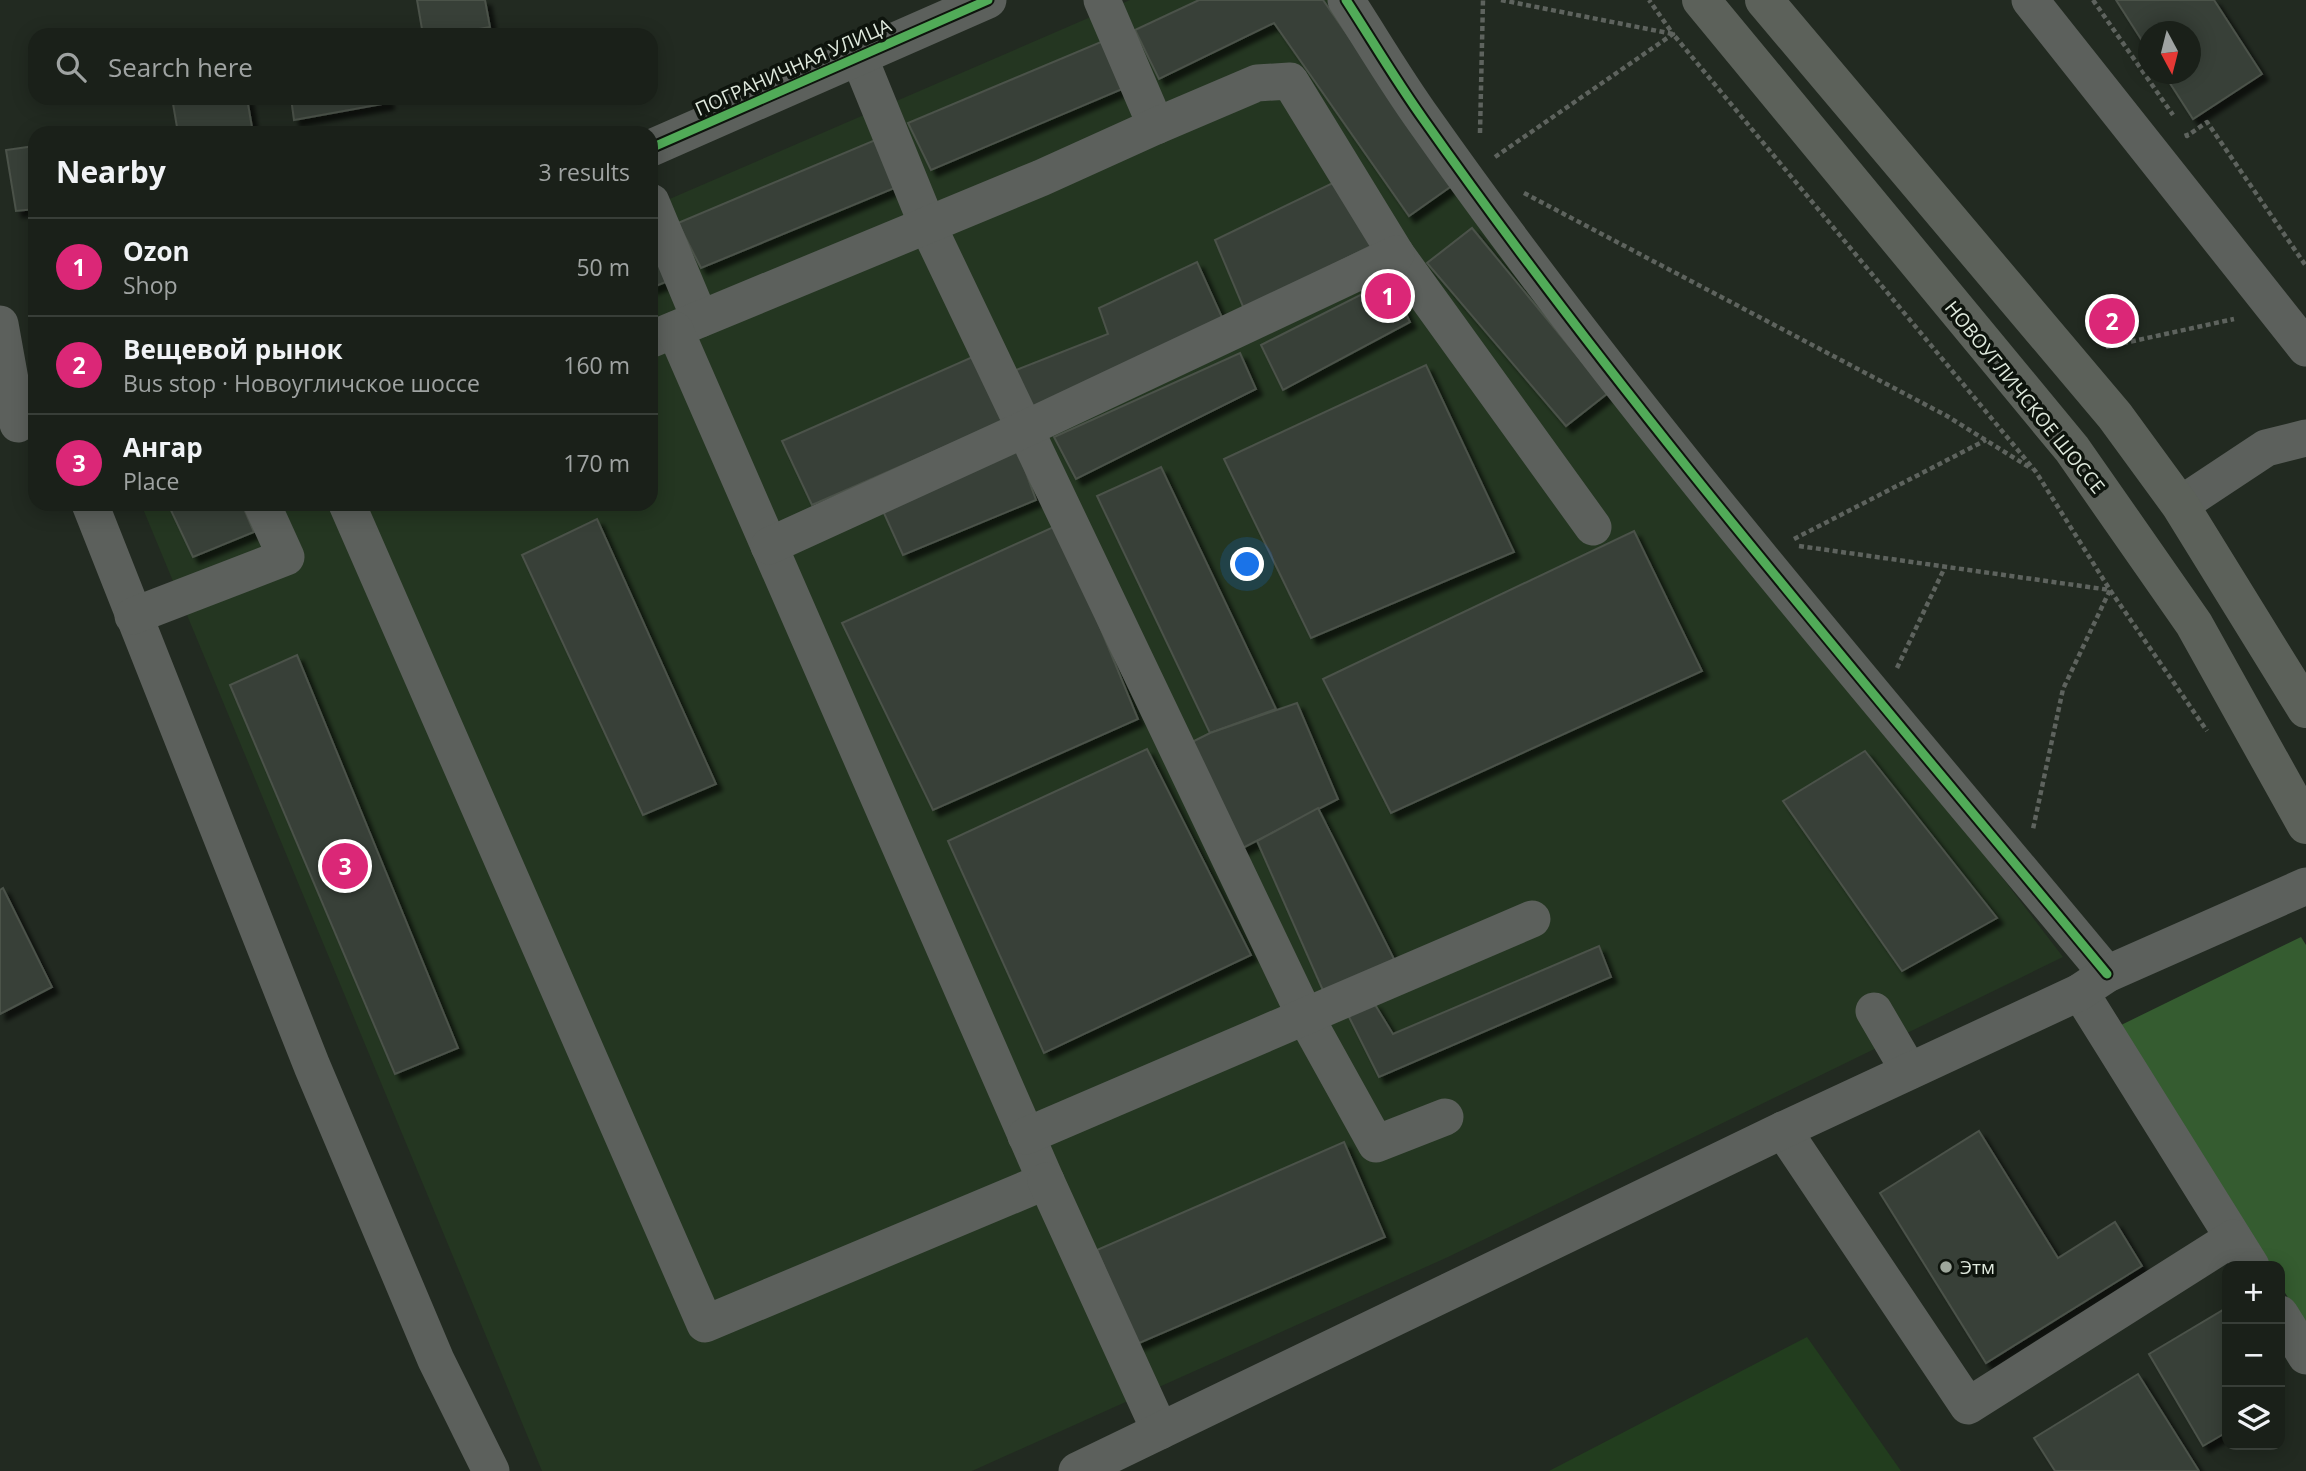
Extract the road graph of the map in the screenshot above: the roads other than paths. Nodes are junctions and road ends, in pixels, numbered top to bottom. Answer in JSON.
{"nodes":[{"id":1,"x":988,"y":0,"type":"edge"},
{"id":2,"x":1102,"y":0,"type":"edge"},
{"id":3,"x":1346,"y":0,"type":"edge"},
{"id":4,"x":1701,"y":0,"type":"edge"},
{"id":5,"x":1764,"y":0,"type":"edge"},
{"id":6,"x":2030,"y":0,"type":"edge"},
{"id":7,"x":859,"y":57,"type":"junction"},
{"id":8,"x":1156,"y":125,"type":"junction"},
{"id":9,"x":658,"y":145,"type":"edge"},
{"id":10,"x":928,"y":224,"type":"junction"},
{"id":11,"x":658,"y":239,"type":"edge"},
{"id":12,"x":1396,"y":254,"type":"junction"},
{"id":13,"x":0,"y":324,"type":"edge"},
{"id":14,"x":675,"y":330,"type":"edge"},
{"id":15,"x":2306,"y":348,"type":"edge"},
{"id":16,"x":18,"y":424,"type":"edge"},
{"id":17,"x":1026,"y":429,"type":"junction"},
{"id":18,"x":2306,"y":438,"type":"edge"},
{"id":19,"x":2266,"y":448,"type":"junction"},
{"id":20,"x":2306,"y":468,"type":"edge"},
{"id":21,"x":2180,"y":505,"type":"junction"},
{"id":22,"x":93,"y":511,"type":"edge"},
{"id":23,"x":265,"y":511,"type":"edge"},
{"id":24,"x":350,"y":511,"type":"edge"},
{"id":25,"x":1593,"y":527,"type":"dead end"},
{"id":26,"x":769,"y":546,"type":"junction"},
{"id":27,"x":133,"y":616,"type":"junction"},
{"id":28,"x":2306,"y":709,"type":"edge"},
{"id":29,"x":2306,"y":825,"type":"edge"},
{"id":30,"x":2306,"y":886,"type":"edge"},
{"id":31,"x":1532,"y":919,"type":"dead end"},
{"id":32,"x":2094,"y":983,"type":"junction"},
{"id":33,"x":1874,"y":1011,"type":"dead end"},
{"id":34,"x":1305,"y":1016,"type":"junction"},
{"id":35,"x":1909,"y":1071,"type":"junction"},
{"id":36,"x":1445,"y":1117,"type":"dead end"},
{"id":37,"x":1783,"y":1130,"type":"junction"},
{"id":38,"x":1027,"y":1136,"type":"junction"},
{"id":39,"x":1046,"y":1181,"type":"junction"},
{"id":40,"x":2242,"y":1252,"type":"edge"},
{"id":41,"x":2285,"y":1322,"type":"edge"},
{"id":42,"x":2306,"y":1356,"type":"edge"},
{"id":43,"x":1160,"y":1431,"type":"junction"},
{"id":44,"x":491,"y":1471,"type":"edge"},
{"id":45,"x":1077,"y":1471,"type":"edge"}],
"edges":[{"from":1,"to":7,"type":"street","name":"ПОГРАНИЧНАЯ УЛИЦА"},
{"from":2,"to":8,"type":"street"},
{"from":3,"to":32,"type":"street"},
{"from":4,"to":29,"type":"main road","name":"НОВОУГЛИЧСКОЕ ШОССЕ"},
{"from":5,"to":21,"type":"main road"},
{"from":6,"to":15,"type":"street"},
{"from":7,"to":9,"type":"street","name":"ПОГРАНИЧНАЯ УЛИЦА"},
{"from":7,"to":10,"type":"street"},
{"from":8,"to":10,"type":"street"},
{"from":8,"to":12,"type":"street"},
{"from":10,"to":14,"type":"street"},
{"from":10,"to":17,"type":"street"},
{"from":11,"to":14,"type":"street"},
{"from":12,"to":17,"type":"street"},
{"from":12,"to":25,"type":"street"},
{"from":13,"to":16,"type":"street"},
{"from":14,"to":26,"type":"street"},
{"from":17,"to":26,"type":"street"},
{"from":17,"to":34,"type":"street"},
{"from":18,"to":19,"type":"street"},
{"from":19,"to":20,"type":"street"},
{"from":19,"to":21,"type":"street"},
{"from":21,"to":28,"type":"main road"},
{"from":22,"to":27,"type":"street"},
{"from":23,"to":27,"type":"street"},
{"from":24,"to":39,"type":"street"},
{"from":26,"to":38,"type":"street"},
{"from":27,"to":44,"type":"street"},
{"from":30,"to":32,"type":"street"},
{"from":31,"to":34,"type":"street"},
{"from":32,"to":35,"type":"street"},
{"from":32,"to":40,"type":"street"},
{"from":33,"to":35,"type":"street"},
{"from":34,"to":36,"type":"street"},
{"from":34,"to":38,"type":"street"},
{"from":35,"to":37,"type":"street"},
{"from":37,"to":40,"type":"street"},
{"from":37,"to":43,"type":"street"},
{"from":38,"to":39,"type":"street"},
{"from":39,"to":43,"type":"street"},
{"from":41,"to":42,"type":"street"},
{"from":43,"to":45,"type":"street"}]}
